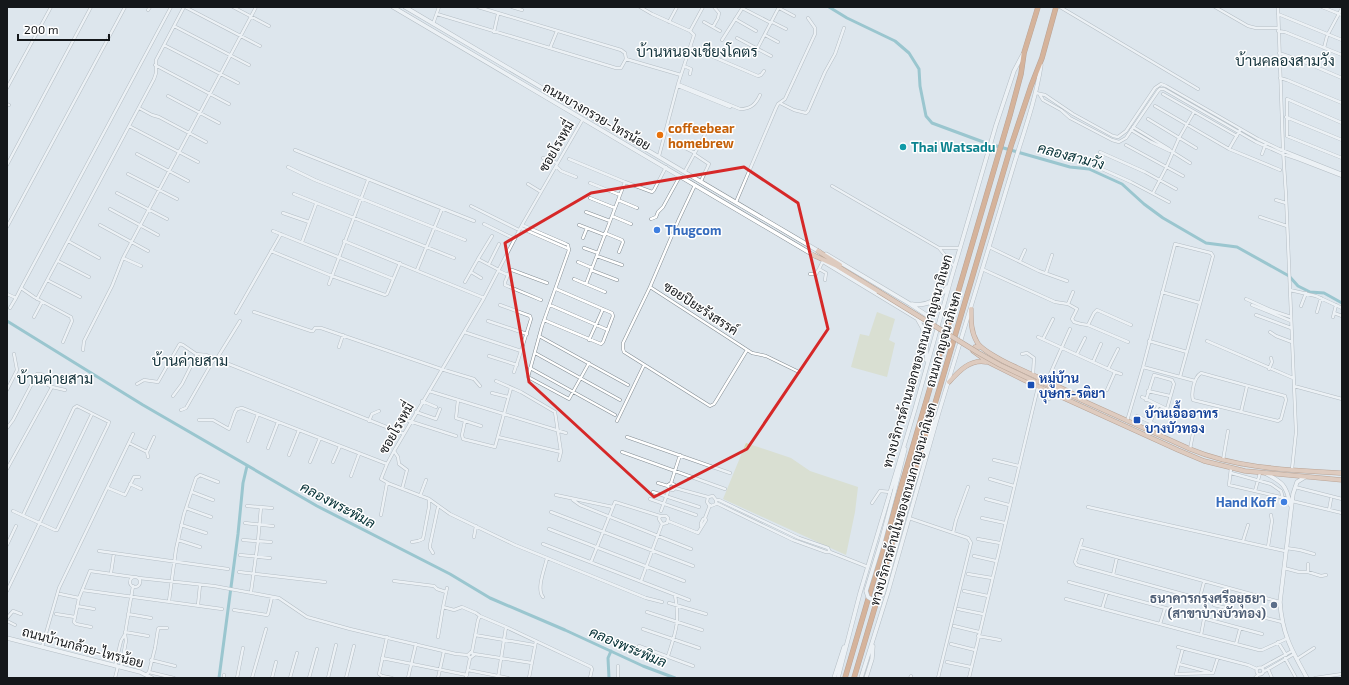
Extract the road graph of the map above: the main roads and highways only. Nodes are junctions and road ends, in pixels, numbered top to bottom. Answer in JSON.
{"nodes":[{"id":1,"x":393,"y":7,"type":"edge"},
{"id":2,"x":405,"y":7,"type":"edge"},
{"id":3,"x":1038,"y":7,"type":"edge"},
{"id":4,"x":1056,"y":7,"type":"edge"},
{"id":5,"x":419,"y":15,"type":"junction"},
{"id":6,"x":416,"y":21,"type":"junction"},
{"id":7,"x":1024,"y":53,"type":"junction"},
{"id":8,"x":1042,"y":58,"type":"junction"},
{"id":9,"x":818,"y":251,"type":"junction"},
{"id":10,"x":813,"y":254,"type":"junction"},
{"id":11,"x":950,"y":283,"type":"junction"},
{"id":12,"x":879,"y":290,"type":"junction"},
{"id":13,"x":910,"y":304,"type":"junction"},
{"id":14,"x":971,"y":309,"type":"junction"},
{"id":15,"x":918,"y":319,"type":"junction"},
{"id":16,"x":980,"y":347,"type":"junction"},
{"id":17,"x":988,"y":362,"type":"junction"},
{"id":18,"x":926,"y":369,"type":"junction"},
{"id":19,"x":949,"y":382,"type":"junction"},
{"id":20,"x":1037,"y":383,"type":"junction"},
{"id":21,"x":1086,"y":402,"type":"junction"},
{"id":22,"x":1083,"y":406,"type":"junction"},
{"id":23,"x":939,"y":412,"type":"junction"},
{"id":24,"x":907,"y":435,"type":"junction"},
{"id":25,"x":1265,"y":473,"type":"junction"},
{"id":26,"x":1342,"y":473,"type":"edge"},
{"id":27,"x":1306,"y":477,"type":"junction"},
{"id":28,"x":1342,"y":480,"type":"edge"},
{"id":29,"x":1291,"y":500,"type":"junction"},
{"id":30,"x":874,"y":637,"type":"junction"},
{"id":31,"x":7,"y":638,"type":"edge"},
{"id":32,"x":847,"y":639,"type":"junction"},
{"id":33,"x":152,"y":678,"type":"edge"},
{"id":34,"x":834,"y":678,"type":"edge"},
{"id":35,"x":838,"y":678,"type":"edge"},
{"id":36,"x":845,"y":678,"type":"edge"},
{"id":37,"x":854,"y":678,"type":"edge"},
{"id":38,"x":861,"y":678,"type":"edge"},
{"id":39,"x":866,"y":678,"type":"edge"},
{"id":40,"x":1307,"y":678,"type":"edge"}],
"edges":[{"from":1,"to":6,"type":"main road","name":"ถนนบางกรวย-ไทรน้อย"},
{"from":2,"to":5,"type":"main road","name":"ถนนบางกรวย-ไทรน้อย"},
{"from":3,"to":7,"type":"highway","name":"ถนนกาญจนาภิเษก"},
{"from":4,"to":8,"type":"highway","name":"ถนนกาญจนาภิเษก"},
{"from":5,"to":6,"type":"main road"},
{"from":5,"to":9,"type":"main road","name":"ถนนบางกรวย-ไทรน้อย"},
{"from":6,"to":10,"type":"main road","name":"ถนนบางกรวย-ไทรน้อย"},
{"from":7,"to":11,"type":"main road","name":"ทางบริการด้านนอกของถนนกาญจนาภิเษก"},
{"from":7,"to":36,"type":"highway","name":"ถนนกาญจนาภิเษก"},
{"from":8,"to":14,"type":"main road","name":"ทางบริการด้านในของถนนกาญจนาภิเษก"},
{"from":8,"to":37,"type":"highway","name":"ถนนกาญจนาภิเษก"},
{"from":9,"to":12,"type":"main road"},
{"from":9,"to":13,"type":"main road","name":"ถนนบางกรวย-ไทรน้อย"},
{"from":10,"to":12,"type":"main road"},
{"from":10,"to":15,"type":"main road","name":"ถนนบางกรวย-ไทรน้อย"},
{"from":11,"to":13,"type":"main road"},
{"from":11,"to":18,"type":"main road","name":"ทางบริการด้านนอกของถนนกาญจนาภิเษก"},
{"from":12,"to":20,"type":"main road","bridge":true},
{"from":13,"to":15,"type":"main road","name":"ถนนบางกรวย-ไทรน้อย"},
{"from":14,"to":16,"type":"main road"},
{"from":14,"to":19,"type":"main road","name":"ทางบริการด้านในของถนนกาญจนาภิเษก"},
{"from":15,"to":18,"type":"main road"},
{"from":16,"to":17,"type":"main road"},
{"from":16,"to":21,"type":"main road"},
{"from":17,"to":19,"type":"main road"},
{"from":17,"to":20,"type":"main road"},
{"from":18,"to":24,"type":"main road","name":"ทางบริการด้านนอกของถนนกาญจนาภิเษก"},
{"from":19,"to":23,"type":"main road","name":"ทางบริการด้านในของถนนกาญจนาภิเษก"},
{"from":20,"to":21,"type":"main road"},
{"from":20,"to":22,"type":"main road"},
{"from":20,"to":22,"type":"main road"},
{"from":21,"to":26,"type":"main road"},
{"from":22,"to":25,"type":"main road"},
{"from":23,"to":24,"type":"main road","bridge":true},
{"from":23,"to":30,"type":"main road","name":"ทางบริการด้านในของถนนกาญจนาภิเษก"},
{"from":24,"to":32,"type":"main road","name":"ทางบริการด้านนอกของถนนกาญจนาภิเษก"},
{"from":25,"to":27,"type":"main road"},
{"from":25,"to":29,"type":"main road"},
{"from":27,"to":28,"type":"main road"},
{"from":27,"to":29,"type":"main road"},
{"from":29,"to":40,"type":"main road"},
{"from":30,"to":38,"type":"main road","name":"ทางบริการด้านในของถนนกาญจนาภิเษก"},
{"from":30,"to":39,"type":"main road"},
{"from":31,"to":33,"type":"main road","name":"ถนนบ้านกล้วย-ไทรน้อย"},
{"from":32,"to":34,"type":"main road"},
{"from":32,"to":35,"type":"main road","name":"ทางบริการด้านนอกของถนนกาญจนาภิเษก"}]}
